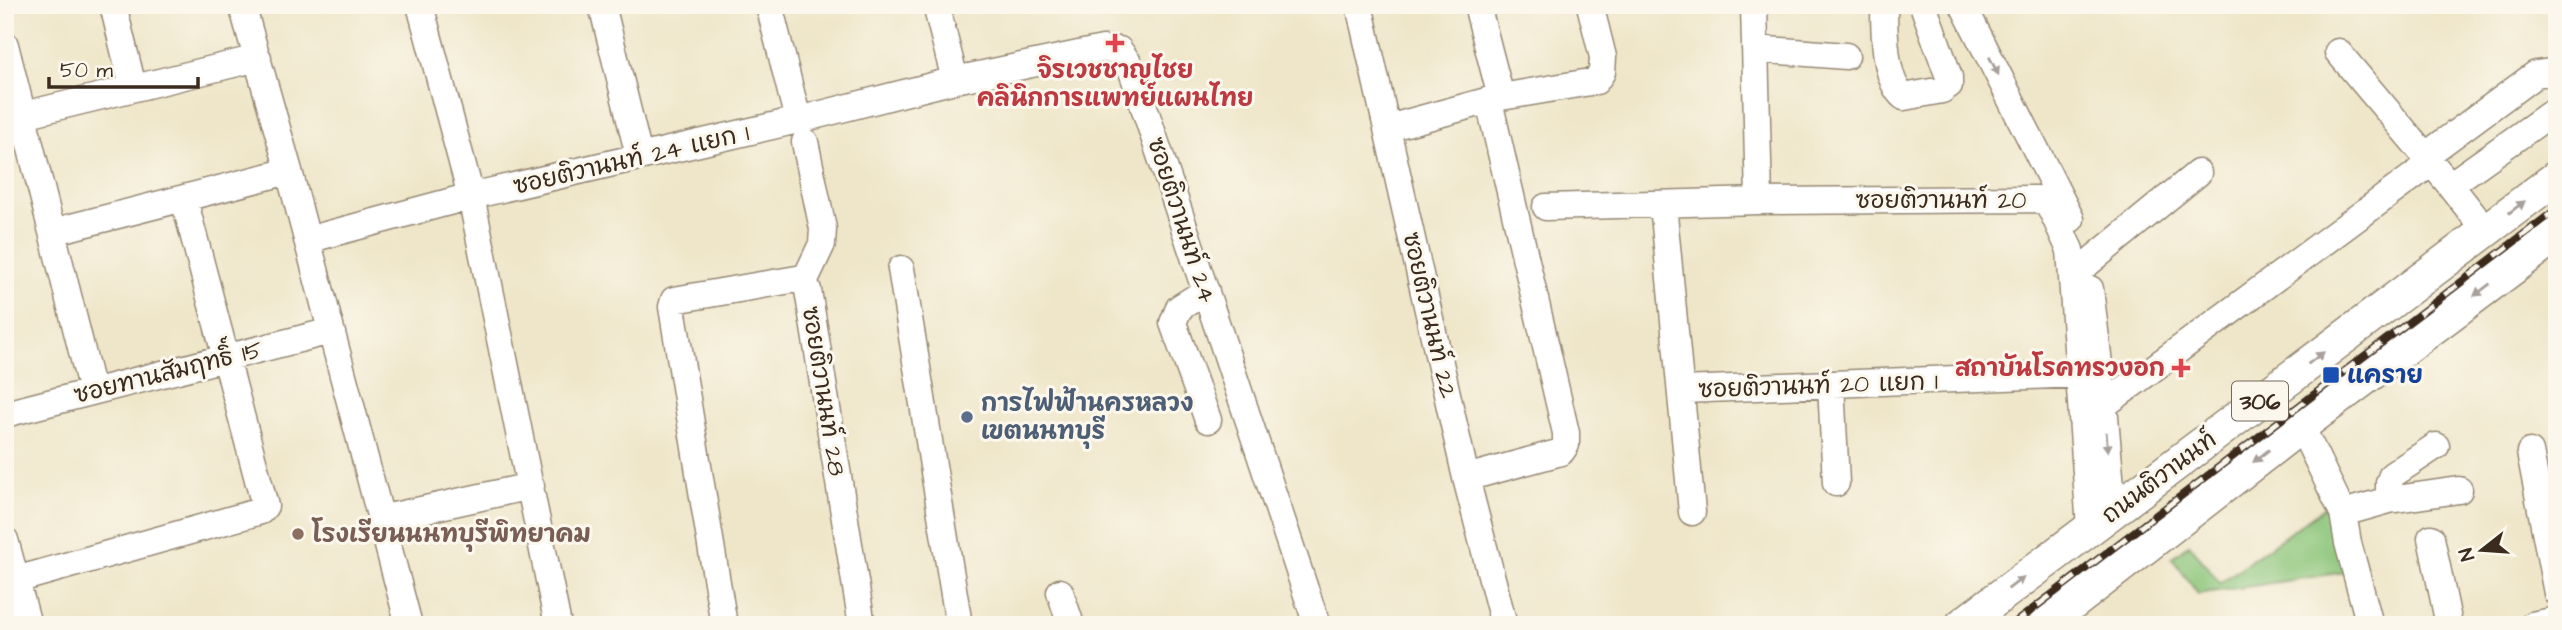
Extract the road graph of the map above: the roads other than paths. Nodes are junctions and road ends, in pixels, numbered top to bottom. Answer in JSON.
{"nodes":[{"id":1,"x":113,"y":5,"type":"edge"},
{"id":2,"x":242,"y":5,"type":"edge"},
{"id":3,"x":420,"y":5,"type":"edge"},
{"id":4,"x":602,"y":5,"type":"edge"},
{"id":5,"x":769,"y":5,"type":"edge"},
{"id":6,"x":936,"y":5,"type":"edge"},
{"id":7,"x":1359,"y":5,"type":"edge"},
{"id":8,"x":1477,"y":5,"type":"edge"},
{"id":9,"x":1590,"y":5,"type":"edge"},
{"id":10,"x":1754,"y":5,"type":"edge"},
{"id":11,"x":1884,"y":5,"type":"edge"},
{"id":12,"x":1923,"y":5,"type":"edge"},
{"id":13,"x":1963,"y":5,"type":"edge"},
{"id":14,"x":5,"y":45,"type":"edge"},
{"id":15,"x":1755,"y":49,"type":"junction"},
{"id":16,"x":2338,"y":52,"type":"dead end"},
{"id":17,"x":1846,"y":56,"type":"dead end"},
{"id":18,"x":258,"y":58,"type":"junction"},
{"id":19,"x":2556,"y":76,"type":"edge"},
{"id":20,"x":955,"y":80,"type":"junction"},
{"id":21,"x":133,"y":87,"type":"junction"},
{"id":22,"x":1495,"y":99,"type":"junction"},
{"id":23,"x":2557,"y":109,"type":"edge"},
{"id":24,"x":14,"y":117,"type":"edge"},
{"id":25,"x":1388,"y":128,"type":"junction"},
{"id":26,"x":801,"y":131,"type":"junction"},
{"id":27,"x":639,"y":156,"type":"junction"},
{"id":28,"x":2428,"y":160,"type":"junction"},
{"id":29,"x":289,"y":171,"type":"junction"},
{"id":30,"x":2198,"y":173,"type":"dead end"},
{"id":31,"x":2557,"y":177,"type":"edge"},
{"id":32,"x":2450,"y":185,"type":"junction"},
{"id":33,"x":471,"y":196,"type":"junction"},
{"id":34,"x":184,"y":199,"type":"junction"},
{"id":35,"x":1759,"y":201,"type":"junction"},
{"id":36,"x":1663,"y":204,"type":"junction"},
{"id":37,"x":1546,"y":207,"type":"dead end"},
{"id":38,"x":2486,"y":231,"type":"junction"},
{"id":39,"x":52,"y":232,"type":"junction"},
{"id":40,"x":2557,"y":235,"type":"edge"},
{"id":41,"x":307,"y":240,"type":"junction"},
{"id":42,"x":2087,"y":264,"type":"junction"},
{"id":43,"x":901,"y":269,"type":"dead end"},
{"id":44,"x":804,"y":282,"type":"junction"},
{"id":45,"x":1206,"y":291,"type":"junction"},
{"id":46,"x":331,"y":331,"type":"junction"},
{"id":47,"x":227,"y":358,"type":"junction"},
{"id":48,"x":2079,"y":374,"type":"junction"},
{"id":49,"x":1831,"y":384,"type":"junction"},
{"id":50,"x":1682,"y":390,"type":"junction"},
{"id":51,"x":92,"y":391,"type":"junction"},
{"id":52,"x":2104,"y":405,"type":"junction"},
{"id":53,"x":5,"y":414,"type":"edge"},
{"id":54,"x":1208,"y":420,"type":"dead end"},
{"id":55,"x":2301,"y":426,"type":"junction"},
{"id":56,"x":2436,"y":446,"type":"dead end"},
{"id":57,"x":2530,"y":452,"type":"dead end"},
{"id":58,"x":1466,"y":478,"type":"junction"},
{"id":59,"x":1836,"y":484,"type":"dead end"},
{"id":60,"x":531,"y":486,"type":"junction"},
{"id":61,"x":2459,"y":490,"type":"dead end"},
{"id":62,"x":2389,"y":500,"type":"junction"},
{"id":63,"x":1692,"y":512,"type":"dead end"},
{"id":64,"x":2343,"y":513,"type":"junction"},
{"id":65,"x":380,"y":519,"type":"junction"},
{"id":66,"x":2101,"y":520,"type":"junction"},
{"id":67,"x":2431,"y":538,"type":"dead end"},
{"id":68,"x":5,"y":540,"type":"edge"},
{"id":69,"x":16,"y":580,"type":"junction"},
{"id":70,"x":1060,"y":592,"type":"dead end"},
{"id":71,"x":2557,"y":593,"type":"edge"},
{"id":72,"x":2557,"y":620,"type":"edge"},
{"id":73,"x":28,"y":625,"type":"edge"},
{"id":74,"x":408,"y":625,"type":"edge"},
{"id":75,"x":558,"y":625,"type":"edge"},
{"id":76,"x":724,"y":625,"type":"edge"},
{"id":77,"x":862,"y":625,"type":"edge"},
{"id":78,"x":960,"y":625,"type":"edge"},
{"id":79,"x":1071,"y":625,"type":"edge"},
{"id":80,"x":1317,"y":625,"type":"edge"},
{"id":81,"x":1504,"y":625,"type":"edge"},
{"id":82,"x":1962,"y":625,"type":"edge"},
{"id":83,"x":2045,"y":625,"type":"edge"},
{"id":84,"x":2370,"y":625,"type":"edge"},
{"id":85,"x":2449,"y":625,"type":"edge"},
{"id":86,"x":2532,"y":625,"type":"edge"}],
"edges":[{"from":1,"to":21,"type":"street"},
{"from":2,"to":18,"type":"street"},
{"from":3,"to":33,"type":"street"},
{"from":4,"to":27,"type":"street"},
{"from":5,"to":26,"type":"street"},
{"from":6,"to":20,"type":"street"},
{"from":7,"to":25,"type":"street","name":"ซอยติวานนท์ 22"},
{"from":8,"to":22,"type":"street"},
{"from":9,"to":22,"type":"street"},
{"from":10,"to":15,"type":"street"},
{"from":11,"to":12,"type":"street"},
{"from":13,"to":42,"type":"street","one_way":true},
{"from":14,"to":24,"type":"street"},
{"from":15,"to":17,"type":"street"},
{"from":15,"to":35,"type":"street"},
{"from":16,"to":28,"type":"street"},
{"from":18,"to":21,"type":"street"},
{"from":18,"to":29,"type":"street"},
{"from":19,"to":28,"type":"street"},
{"from":20,"to":26,"type":"street","name":"ซอยติวานนท์ 24 แยก 1"},
{"from":20,"to":45,"type":"street","name":"ซอยติวานนท์ 24"},
{"from":21,"to":24,"type":"street"},
{"from":22,"to":25,"type":"street"},
{"from":22,"to":58,"type":"street"},
{"from":23,"to":32,"type":"street"},
{"from":24,"to":39,"type":"street"},
{"from":25,"to":58,"type":"street","name":"ซอยติวานนท์ 22"},
{"from":26,"to":27,"type":"street","name":"ซอยติวานนท์ 24 แยก 1"},
{"from":26,"to":44,"type":"street"},
{"from":27,"to":33,"type":"street","name":"ซอยติวานนท์ 24 แยก 1"},
{"from":28,"to":32,"type":"street"},
{"from":28,"to":52,"type":"street"},
{"from":29,"to":34,"type":"street"},
{"from":29,"to":41,"type":"street"},
{"from":30,"to":42,"type":"street"},
{"from":38,"to":31,"type":"main road","name":"ถนนติวานนท์","number":"306","one_way":true},
{"from":32,"to":38,"type":"street"},
{"from":33,"to":41,"type":"street","name":"ซอยติวานนท์ 24 แยก 1"},
{"from":33,"to":60,"type":"street"},
{"from":34,"to":39,"type":"street"},
{"from":34,"to":47,"type":"street"},
{"from":35,"to":36,"type":"street","name":"ซอยติวานนท์ 20"},
{"from":35,"to":48,"type":"street","name":"ซอยติวานนท์ 20"},
{"from":36,"to":37,"type":"street","name":"ซอยติวานนท์ 20"},
{"from":36,"to":50,"type":"street"},
{"from":66,"to":38,"type":"main road","name":"ถนนติวานนท์","number":"306","one_way":true},
{"from":39,"to":51,"type":"street"},
{"from":40,"to":55,"type":"main road","name":"ถนนติวานนท์","number":"306","one_way":true},
{"from":41,"to":46,"type":"street"},
{"from":42,"to":52,"type":"street"},
{"from":43,"to":78,"type":"street"},
{"from":44,"to":76,"type":"street","name":"ซอยติวานนท์ 28"},
{"from":44,"to":77,"type":"street","name":"ซอยติวานนท์ 28"},
{"from":45,"to":54,"type":"street"},
{"from":45,"to":80,"type":"street","name":"ซอยติวานนท์ 24"},
{"from":46,"to":47,"type":"street","name":"ซอยทานสัมฤทธิ์ 15"},
{"from":46,"to":65,"type":"street"},
{"from":47,"to":51,"type":"street","name":"ซอยทานสัมฤทธิ์ 15"},
{"from":47,"to":69,"type":"street"},
{"from":48,"to":49,"type":"street","name":"ซอยติวานนท์ 20 แยก 1"},
{"from":48,"to":66,"type":"street","name":"ซอยติวานนท์ 20"},
{"from":49,"to":50,"type":"street","name":"ซอยติวานนท์ 20 แยก 1"},
{"from":49,"to":59,"type":"street"},
{"from":50,"to":63,"type":"street"},
{"from":51,"to":53,"type":"street","name":"ซอยทานสัมฤทธิ์ 15"},
{"from":52,"to":66,"type":"street","one_way":true},
{"from":55,"to":64,"type":"street"},
{"from":55,"to":83,"type":"main road","name":"ถนนติวานนท์","number":"306","one_way":true},
{"from":56,"to":62,"type":"street"},
{"from":57,"to":71,"type":"street"},
{"from":58,"to":81,"type":"street","name":"ซอยติวานนท์ 22"},
{"from":60,"to":65,"type":"street"},
{"from":60,"to":75,"type":"street"},
{"from":61,"to":62,"type":"street"},
{"from":62,"to":64,"type":"street"},
{"from":64,"to":84,"type":"street"},
{"from":65,"to":74,"type":"street"},
{"from":82,"to":66,"type":"main road","name":"ถนนติวานนท์","number":"306","one_way":true},
{"from":67,"to":85,"type":"street"},
{"from":68,"to":69,"type":"street"},
{"from":69,"to":73,"type":"street"},
{"from":70,"to":79,"type":"street"},
{"from":72,"to":86,"type":"street"}]}
